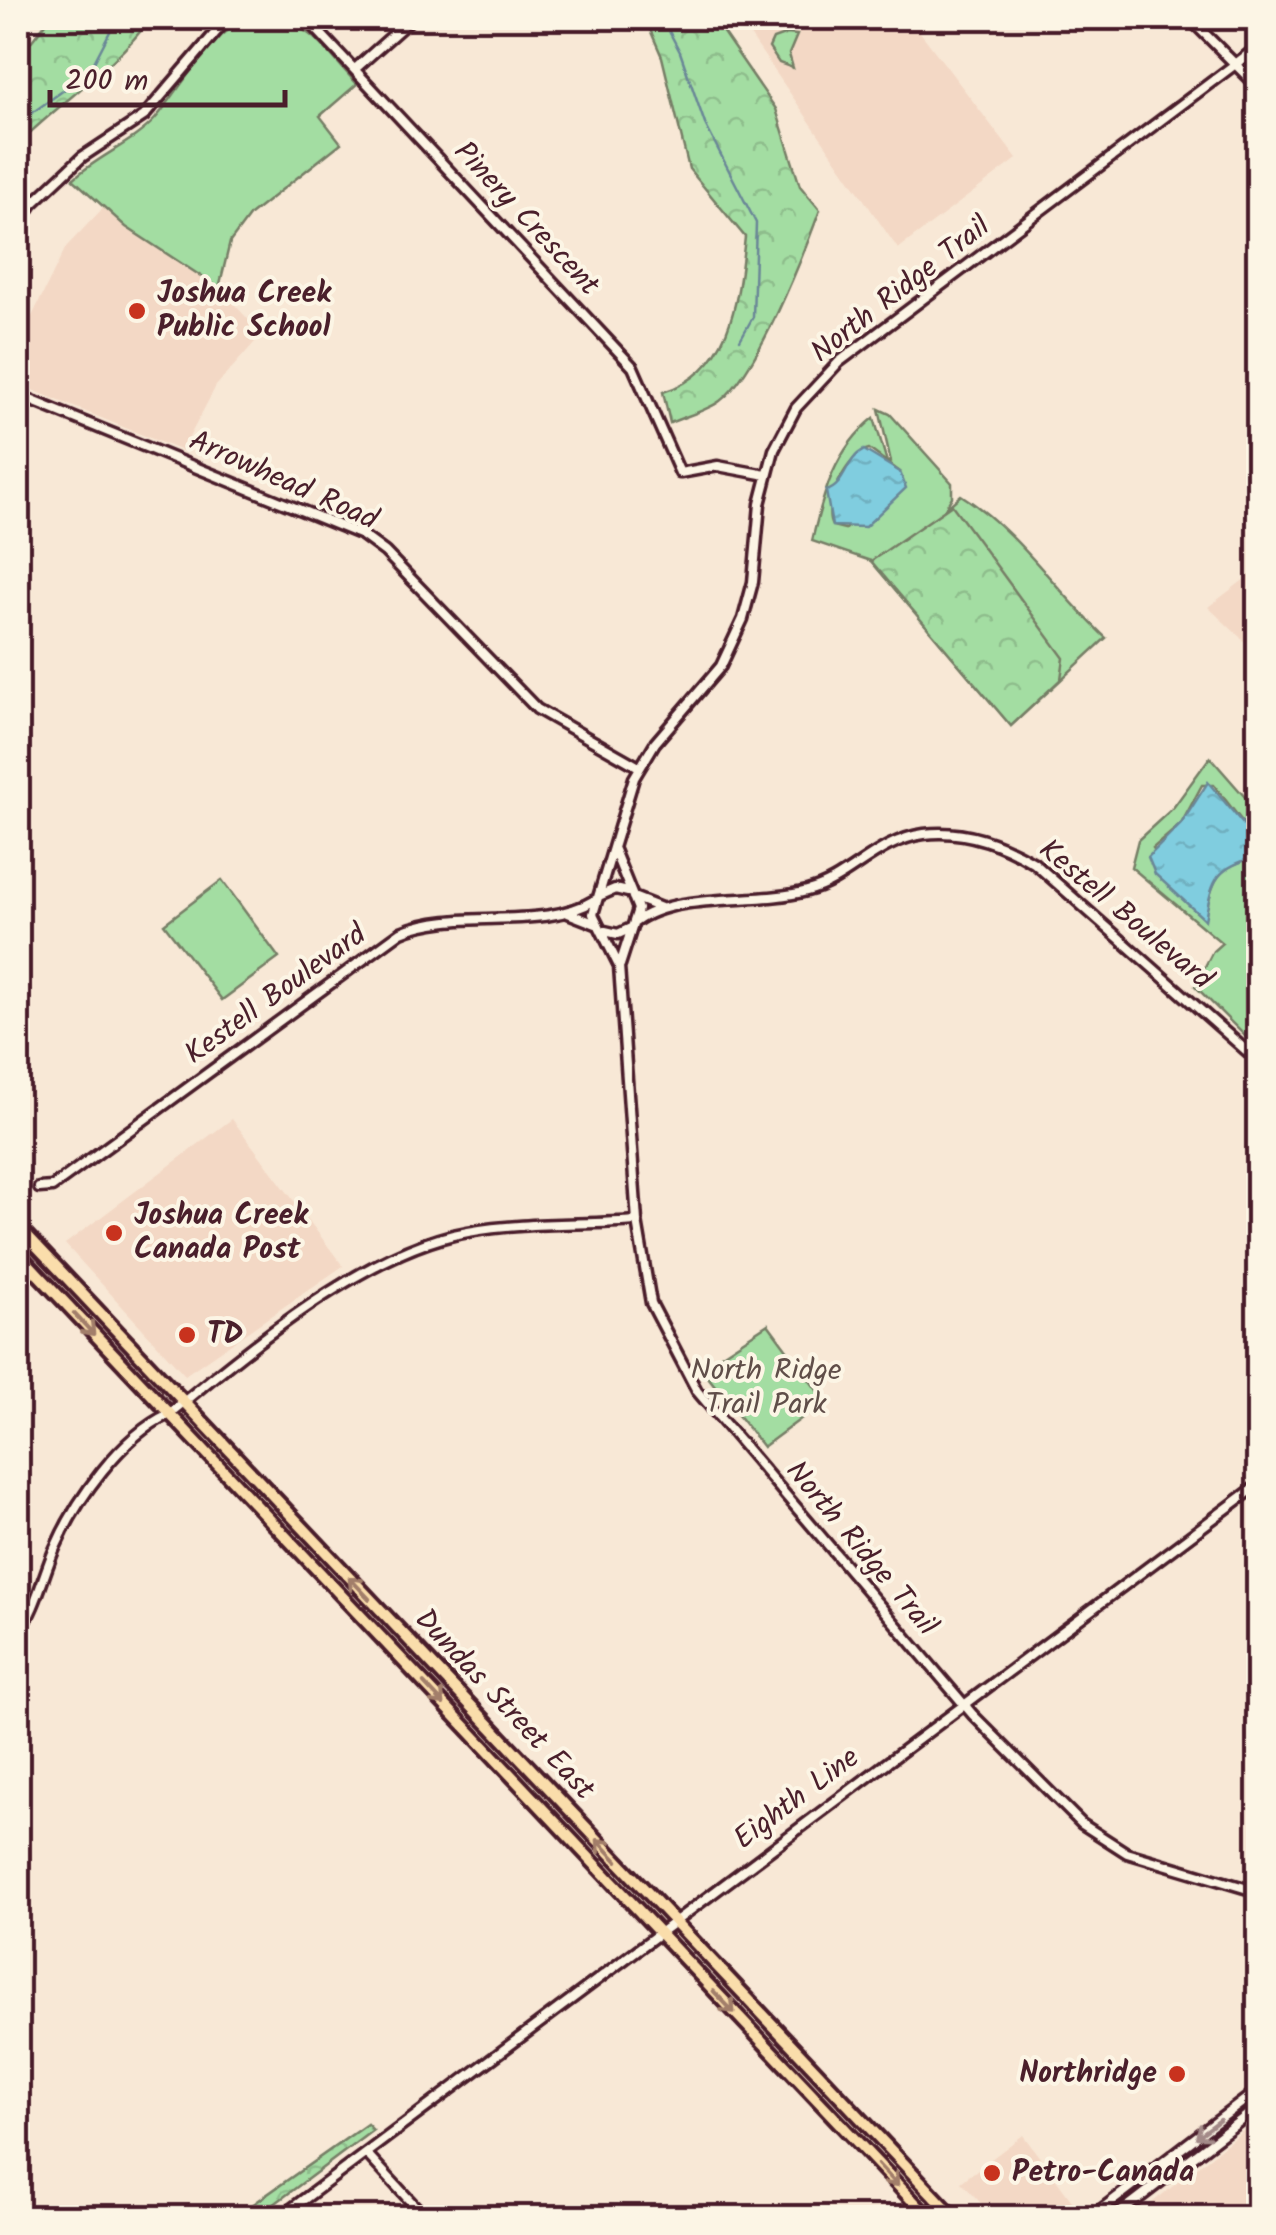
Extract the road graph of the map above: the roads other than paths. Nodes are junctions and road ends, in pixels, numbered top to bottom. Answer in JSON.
{"nodes":[{"id":1,"x":228,"y":18,"type":"edge"},
{"id":2,"x":306,"y":18,"type":"edge"},
{"id":3,"x":412,"y":18,"type":"edge"},
{"id":4,"x":1189,"y":18,"type":"edge"},
{"id":5,"x":1258,"y":48,"type":"edge"},
{"id":6,"x":1238,"y":64,"type":"junction"},
{"id":7,"x":355,"y":69,"type":"junction"},
{"id":8,"x":1258,"y":87,"type":"edge"},
{"id":9,"x":18,"y":226,"type":"edge"},
{"id":10,"x":18,"y":395,"type":"edge"},
{"id":11,"x":766,"y":474,"type":"junction"},
{"id":12,"x":639,"y":767,"type":"junction"},
{"id":13,"x":614,"y":850,"type":"junction"},
{"id":14,"x":631,"y":895,"type":"junction"},
{"id":15,"x":597,"y":898,"type":"junction"},
{"id":16,"x":661,"y":908,"type":"junction"},
{"id":17,"x":568,"y":913,"type":"junction"},
{"id":18,"x":633,"y":925,"type":"junction"},
{"id":19,"x":602,"y":928,"type":"junction"},
{"id":20,"x":619,"y":966,"type":"junction"},
{"id":21,"x":1258,"y":1061,"type":"edge"},
{"id":22,"x":40,"y":1188,"type":"dead end"},
{"id":23,"x":637,"y":1221,"type":"junction"},
{"id":24,"x":18,"y":1226,"type":"edge"},
{"id":25,"x":18,"y":1253,"type":"edge"},
{"id":26,"x":184,"y":1402,"type":"junction"},
{"id":27,"x":169,"y":1414,"type":"junction"},
{"id":28,"x":1258,"y":1485,"type":"edge"},
{"id":29,"x":18,"y":1633,"type":"edge"},
{"id":30,"x":962,"y":1703,"type":"junction"},
{"id":31,"x":1258,"y":1892,"type":"edge"},
{"id":32,"x":674,"y":1920,"type":"junction"},
{"id":33,"x":657,"y":1931,"type":"junction"},
{"id":34,"x":1258,"y":2090,"type":"edge"},
{"id":35,"x":1258,"y":2107,"type":"edge"},
{"id":36,"x":366,"y":2153,"type":"junction"},
{"id":37,"x":279,"y":2218,"type":"edge"},
{"id":38,"x":426,"y":2218,"type":"edge"},
{"id":39,"x":929,"y":2218,"type":"edge"},
{"id":40,"x":954,"y":2218,"type":"edge"},
{"id":41,"x":1090,"y":2218,"type":"edge"},
{"id":42,"x":1113,"y":2218,"type":"edge"}],
"edges":[{"from":1,"to":9,"type":"street"},
{"from":2,"to":7,"type":"street","name":"Pinery Crescent"},
{"from":3,"to":7,"type":"street"},
{"from":4,"to":6,"type":"street"},
{"from":5,"to":6,"type":"street","name":"North Ridge Trail"},
{"from":6,"to":8,"type":"street"},
{"from":6,"to":11,"type":"street","name":"North Ridge Trail"},
{"from":7,"to":11,"type":"street","name":"Pinery Crescent"},
{"from":10,"to":12,"type":"street","name":"Arrowhead Road"},
{"from":11,"to":12,"type":"street","name":"North Ridge Trail"},
{"from":12,"to":13,"type":"street","name":"North Ridge Trail"},
{"from":13,"to":14,"type":"street"},
{"from":13,"to":15,"type":"street","name":"North Ridge Trail"},
{"from":14,"to":15,"type":"street"},
{"from":14,"to":16,"type":"street","name":"Kestell Boulevard"},
{"from":14,"to":18,"type":"street"},
{"from":15,"to":17,"type":"street","name":"Kestell Boulevard"},
{"from":15,"to":19,"type":"street"},
{"from":16,"to":18,"type":"street","name":"Kestell Boulevard"},
{"from":16,"to":21,"type":"street","name":"Kestell Boulevard"},
{"from":17,"to":19,"type":"street","name":"Kestell Boulevard"},
{"from":17,"to":22,"type":"street","name":"Kestell Boulevard"},
{"from":18,"to":19,"type":"street"},
{"from":18,"to":20,"type":"street","name":"North Ridge Trail"},
{"from":19,"to":20,"type":"street","name":"North Ridge Trail"},
{"from":20,"to":23,"type":"street","name":"North Ridge Trail"},
{"from":23,"to":26,"type":"street"},
{"from":23,"to":30,"type":"street","name":"North Ridge Trail"},
{"from":24,"to":26,"type":"main road","name":"Dundas Street East"},
{"from":25,"to":27,"type":"main road","name":"Dundas Street East","one_way":true},
{"from":26,"to":27,"type":"street"},
{"from":32,"to":26,"type":"main road","name":"Dundas Street East","one_way":true},
{"from":27,"to":29,"type":"street"},
{"from":27,"to":33,"type":"main road","name":"Dundas Street East","one_way":true},
{"from":28,"to":30,"type":"street","name":"Eighth Line"},
{"from":30,"to":31,"type":"street","name":"North Ridge Trail"},
{"from":30,"to":32,"type":"street","name":"Eighth Line"},
{"from":32,"to":33,"type":"street","name":"Eighth Line"},
{"from":32,"to":40,"type":"main road","name":"Dundas Street East"},
{"from":33,"to":36,"type":"street","name":"Eighth Line"},
{"from":33,"to":39,"type":"main road","name":"Dundas Street East","one_way":true},
{"from":34,"to":41,"type":"street","one_way":true},
{"from":35,"to":42,"type":"street"},
{"from":36,"to":37,"type":"street","name":"Eighth Line"},
{"from":36,"to":38,"type":"street"}]}
